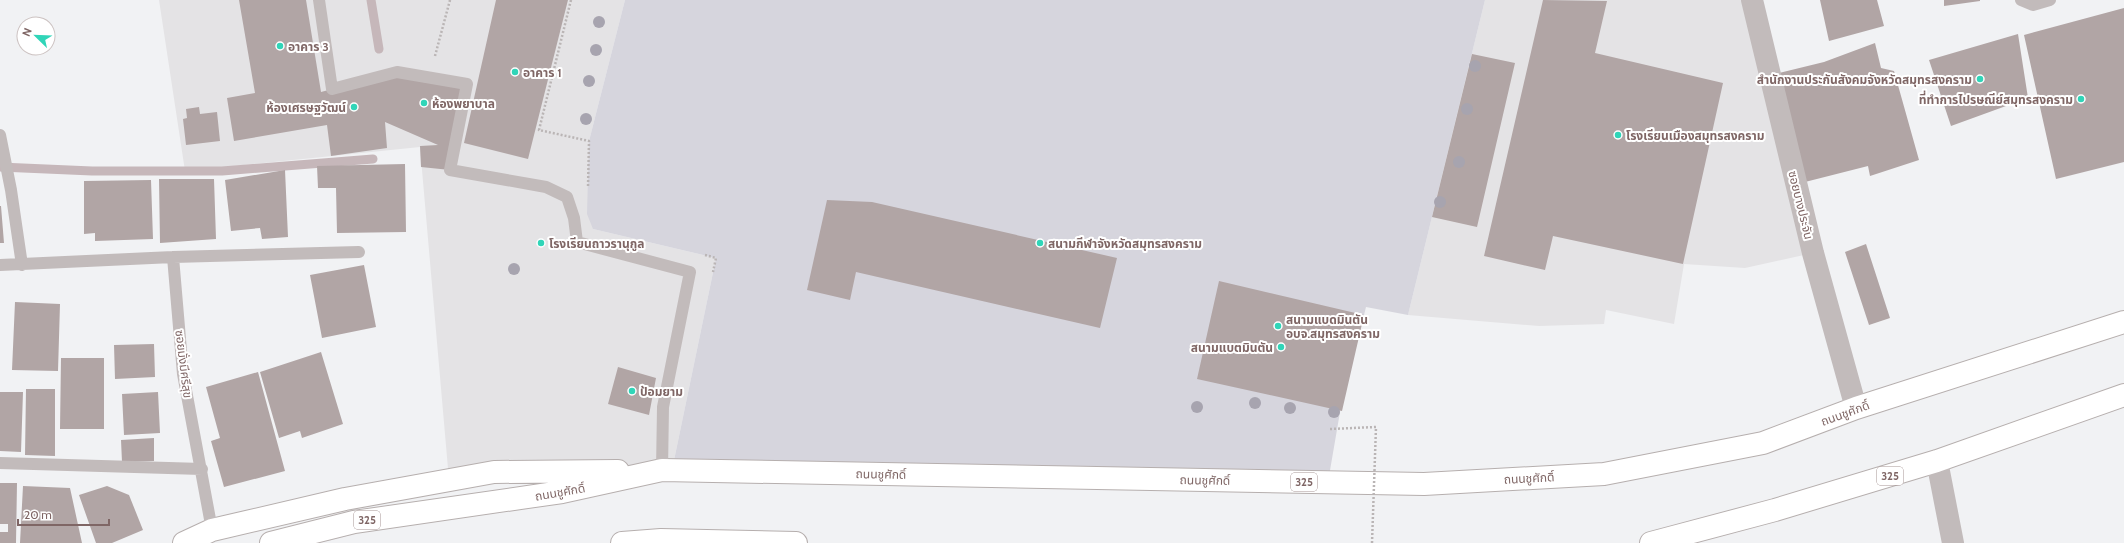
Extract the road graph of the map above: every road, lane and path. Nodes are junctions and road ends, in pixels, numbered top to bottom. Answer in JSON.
{"nodes":[{"id":1,"x":319,"y":0,"type":"edge"},
{"id":2,"x":450,"y":0,"type":"edge"},
{"id":3,"x":571,"y":0,"type":"edge"},
{"id":4,"x":1752,"y":0,"type":"edge"},
{"id":5,"x":2021,"y":0,"type":"edge"},
{"id":6,"x":2050,"y":0,"type":"edge"},
{"id":7,"x":430,"y":78,"type":"junction"},
{"id":8,"x":0,"y":135,"type":"edge"},
{"id":9,"x":588,"y":192,"type":"dead end"},
{"id":10,"x":359,"y":252,"type":"dead end"},
{"id":11,"x":700,"y":254,"type":"dead end"},
{"id":12,"x":173,"y":257,"type":"junction"},
{"id":13,"x":0,"y":265,"type":"edge"},
{"id":14,"x":22,"y":265,"type":"junction"},
{"id":15,"x":713,"y":273,"type":"dead end"},
{"id":16,"x":2124,"y":322,"type":"edge"},
{"id":17,"x":2124,"y":394,"type":"edge"},
{"id":18,"x":1856,"y":408,"type":"junction"},
{"id":19,"x":1330,"y":429,"type":"dead end"},
{"id":20,"x":1937,"y":462,"type":"junction"},
{"id":21,"x":0,"y":463,"type":"edge"},
{"id":22,"x":202,"y":469,"type":"junction"},
{"id":23,"x":662,"y":470,"type":"junction"},
{"id":24,"x":212,"y":530,"type":"junction"},
{"id":25,"x":656,"y":542,"type":"edge"},
{"id":26,"x":184,"y":543,"type":"edge"},
{"id":27,"x":271,"y":543,"type":"edge"},
{"id":28,"x":622,"y":543,"type":"edge"},
{"id":29,"x":796,"y":543,"type":"edge"},
{"id":30,"x":1372,"y":543,"type":"edge"},
{"id":31,"x":1651,"y":543,"type":"edge"},
{"id":32,"x":1953,"y":543,"type":"edge"}],
"edges":[{"from":1,"to":7,"type":"lane"},
{"from":2,"to":7,"type":"path"},
{"from":3,"to":9,"type":"path"},
{"from":4,"to":18,"type":"street","name":"ซอยบางประจัน"},
{"from":5,"to":6,"type":"lane"},
{"from":7,"to":23,"type":"lane"},
{"from":8,"to":14,"type":"lane"},
{"from":10,"to":12,"type":"lane"},
{"from":11,"to":15,"type":"path"},
{"from":12,"to":14,"type":"lane"},
{"from":12,"to":22,"type":"lane","name":"ซอยมั่งมีศรีสุข"},
{"from":13,"to":14,"type":"lane"},
{"from":16,"to":18,"type":"main road","name":"ถนนชูศักดิ์","number":"325"},
{"from":17,"to":20,"type":"main road","number":"325"},
{"from":18,"to":23,"type":"main road","name":"ถนนชูศักดิ์","number":"325"},
{"from":19,"to":30,"type":"path","bridge":true},
{"from":20,"to":31,"type":"main road","number":"325"},
{"from":20,"to":32,"type":"street"},
{"from":21,"to":22,"type":"lane"},
{"from":22,"to":24,"type":"lane","name":"ซอยมั่งมีศรีสุข"},
{"from":23,"to":24,"type":"main road"},
{"from":23,"to":27,"type":"main road","name":"ถนนชูศักดิ์","number":"325"},
{"from":24,"to":26,"type":"main road"},
{"from":25,"to":28,"type":"main road"},
{"from":25,"to":29,"type":"main road"}]}
